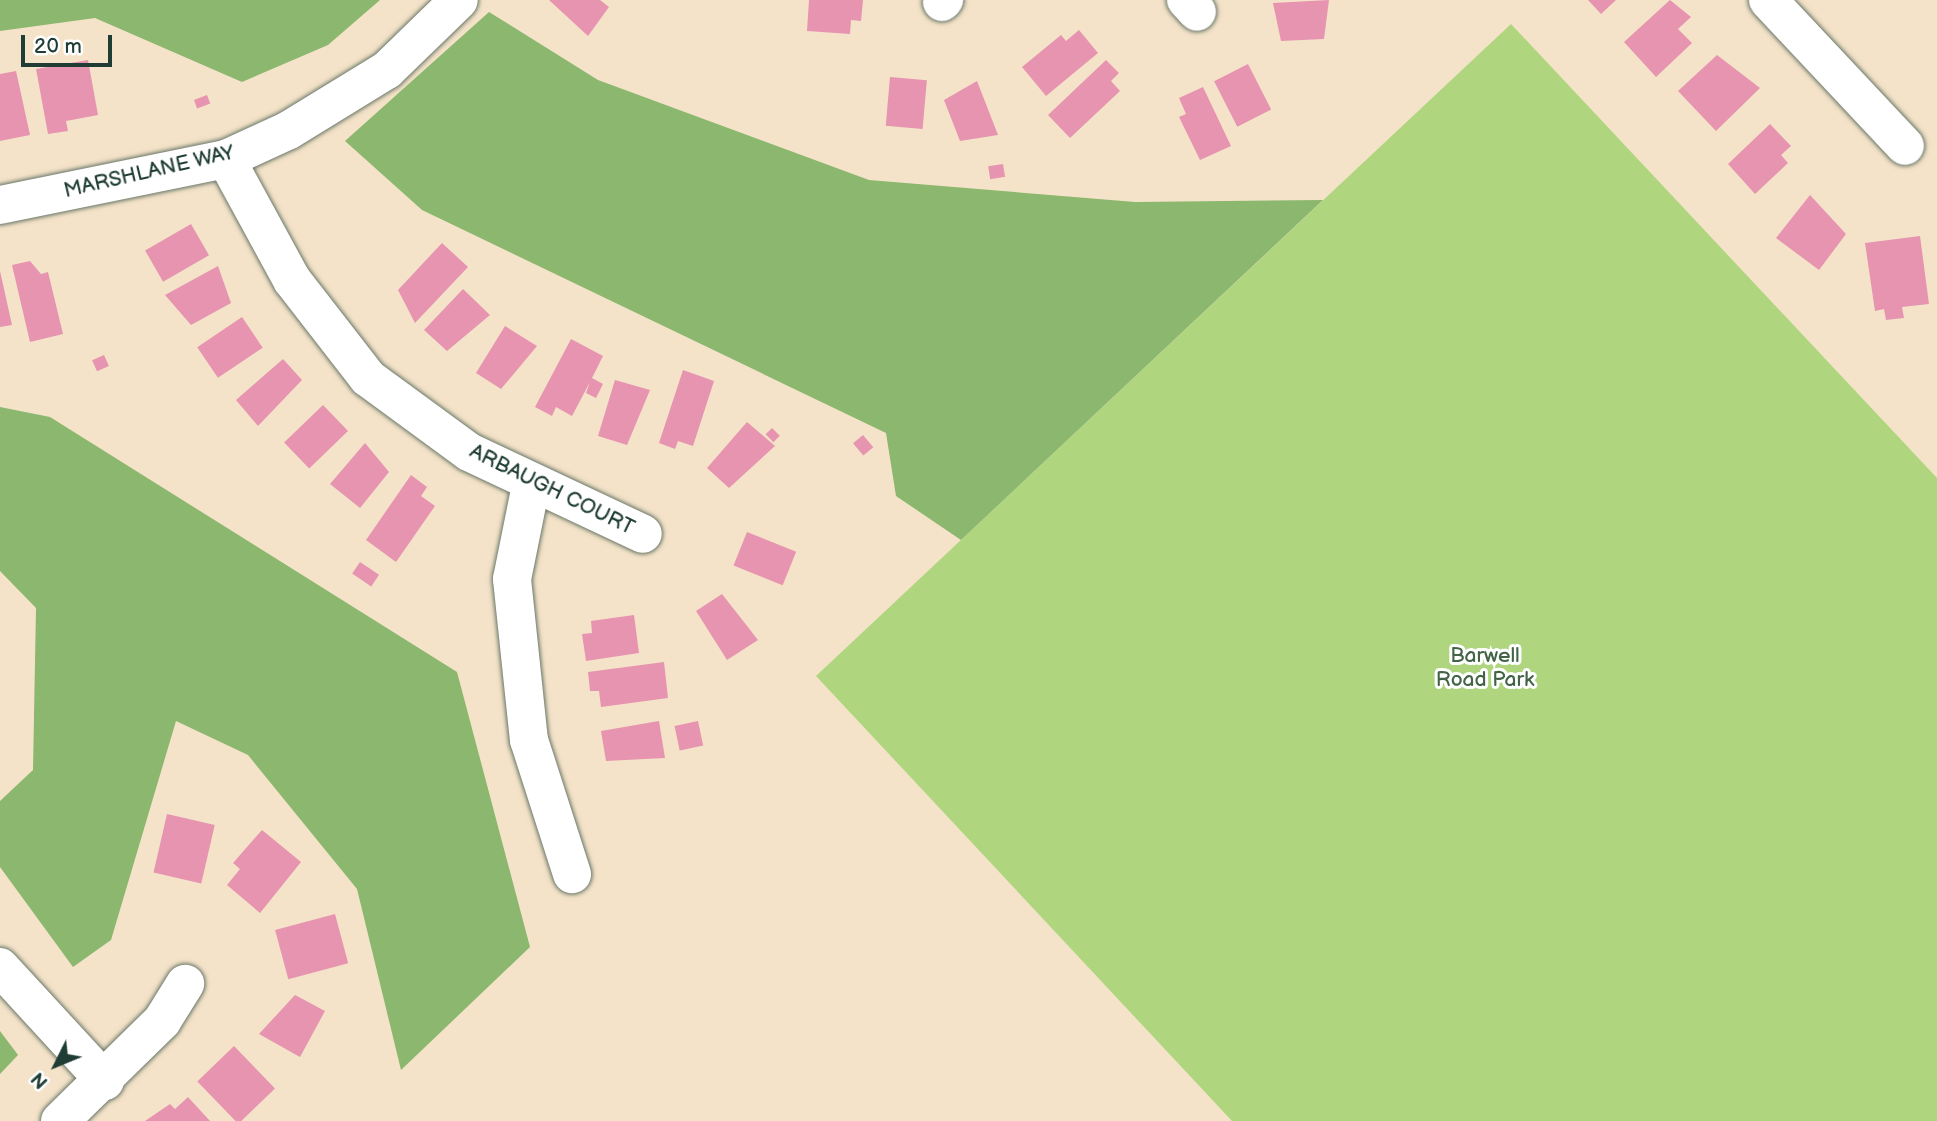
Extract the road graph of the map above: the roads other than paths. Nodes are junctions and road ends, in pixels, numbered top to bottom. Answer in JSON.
{"nodes":[{"id":1,"x":459,"y":0,"type":"edge"},
{"id":2,"x":1768,"y":0,"type":"edge"},
{"id":3,"x":1905,"y":146,"type":"dead end"},
{"id":4,"x":226,"y":159,"type":"junction"},
{"id":5,"x":0,"y":205,"type":"edge"},
{"id":6,"x":531,"y":485,"type":"junction"},
{"id":7,"x":643,"y":534,"type":"dead end"},
{"id":8,"x":572,"y":874,"type":"dead end"},
{"id":9,"x":0,"y":967,"type":"edge"},
{"id":10,"x":185,"y":984,"type":"dead end"},
{"id":11,"x":105,"y":1081,"type":"junction"},
{"id":12,"x":60,"y":1121,"type":"edge"}],
"edges":[{"from":1,"to":4,"type":"street","name":"MARSHLANE WAY"},
{"from":2,"to":3,"type":"street"},
{"from":4,"to":5,"type":"street","name":"MARSHLANE WAY"},
{"from":4,"to":6,"type":"street","name":"ARBAUGH COURT"},
{"from":6,"to":7,"type":"street","name":"ARBAUGH COURT"},
{"from":6,"to":8,"type":"street"},
{"from":9,"to":11,"type":"street"},
{"from":10,"to":11,"type":"street"},
{"from":11,"to":12,"type":"street"}]}
